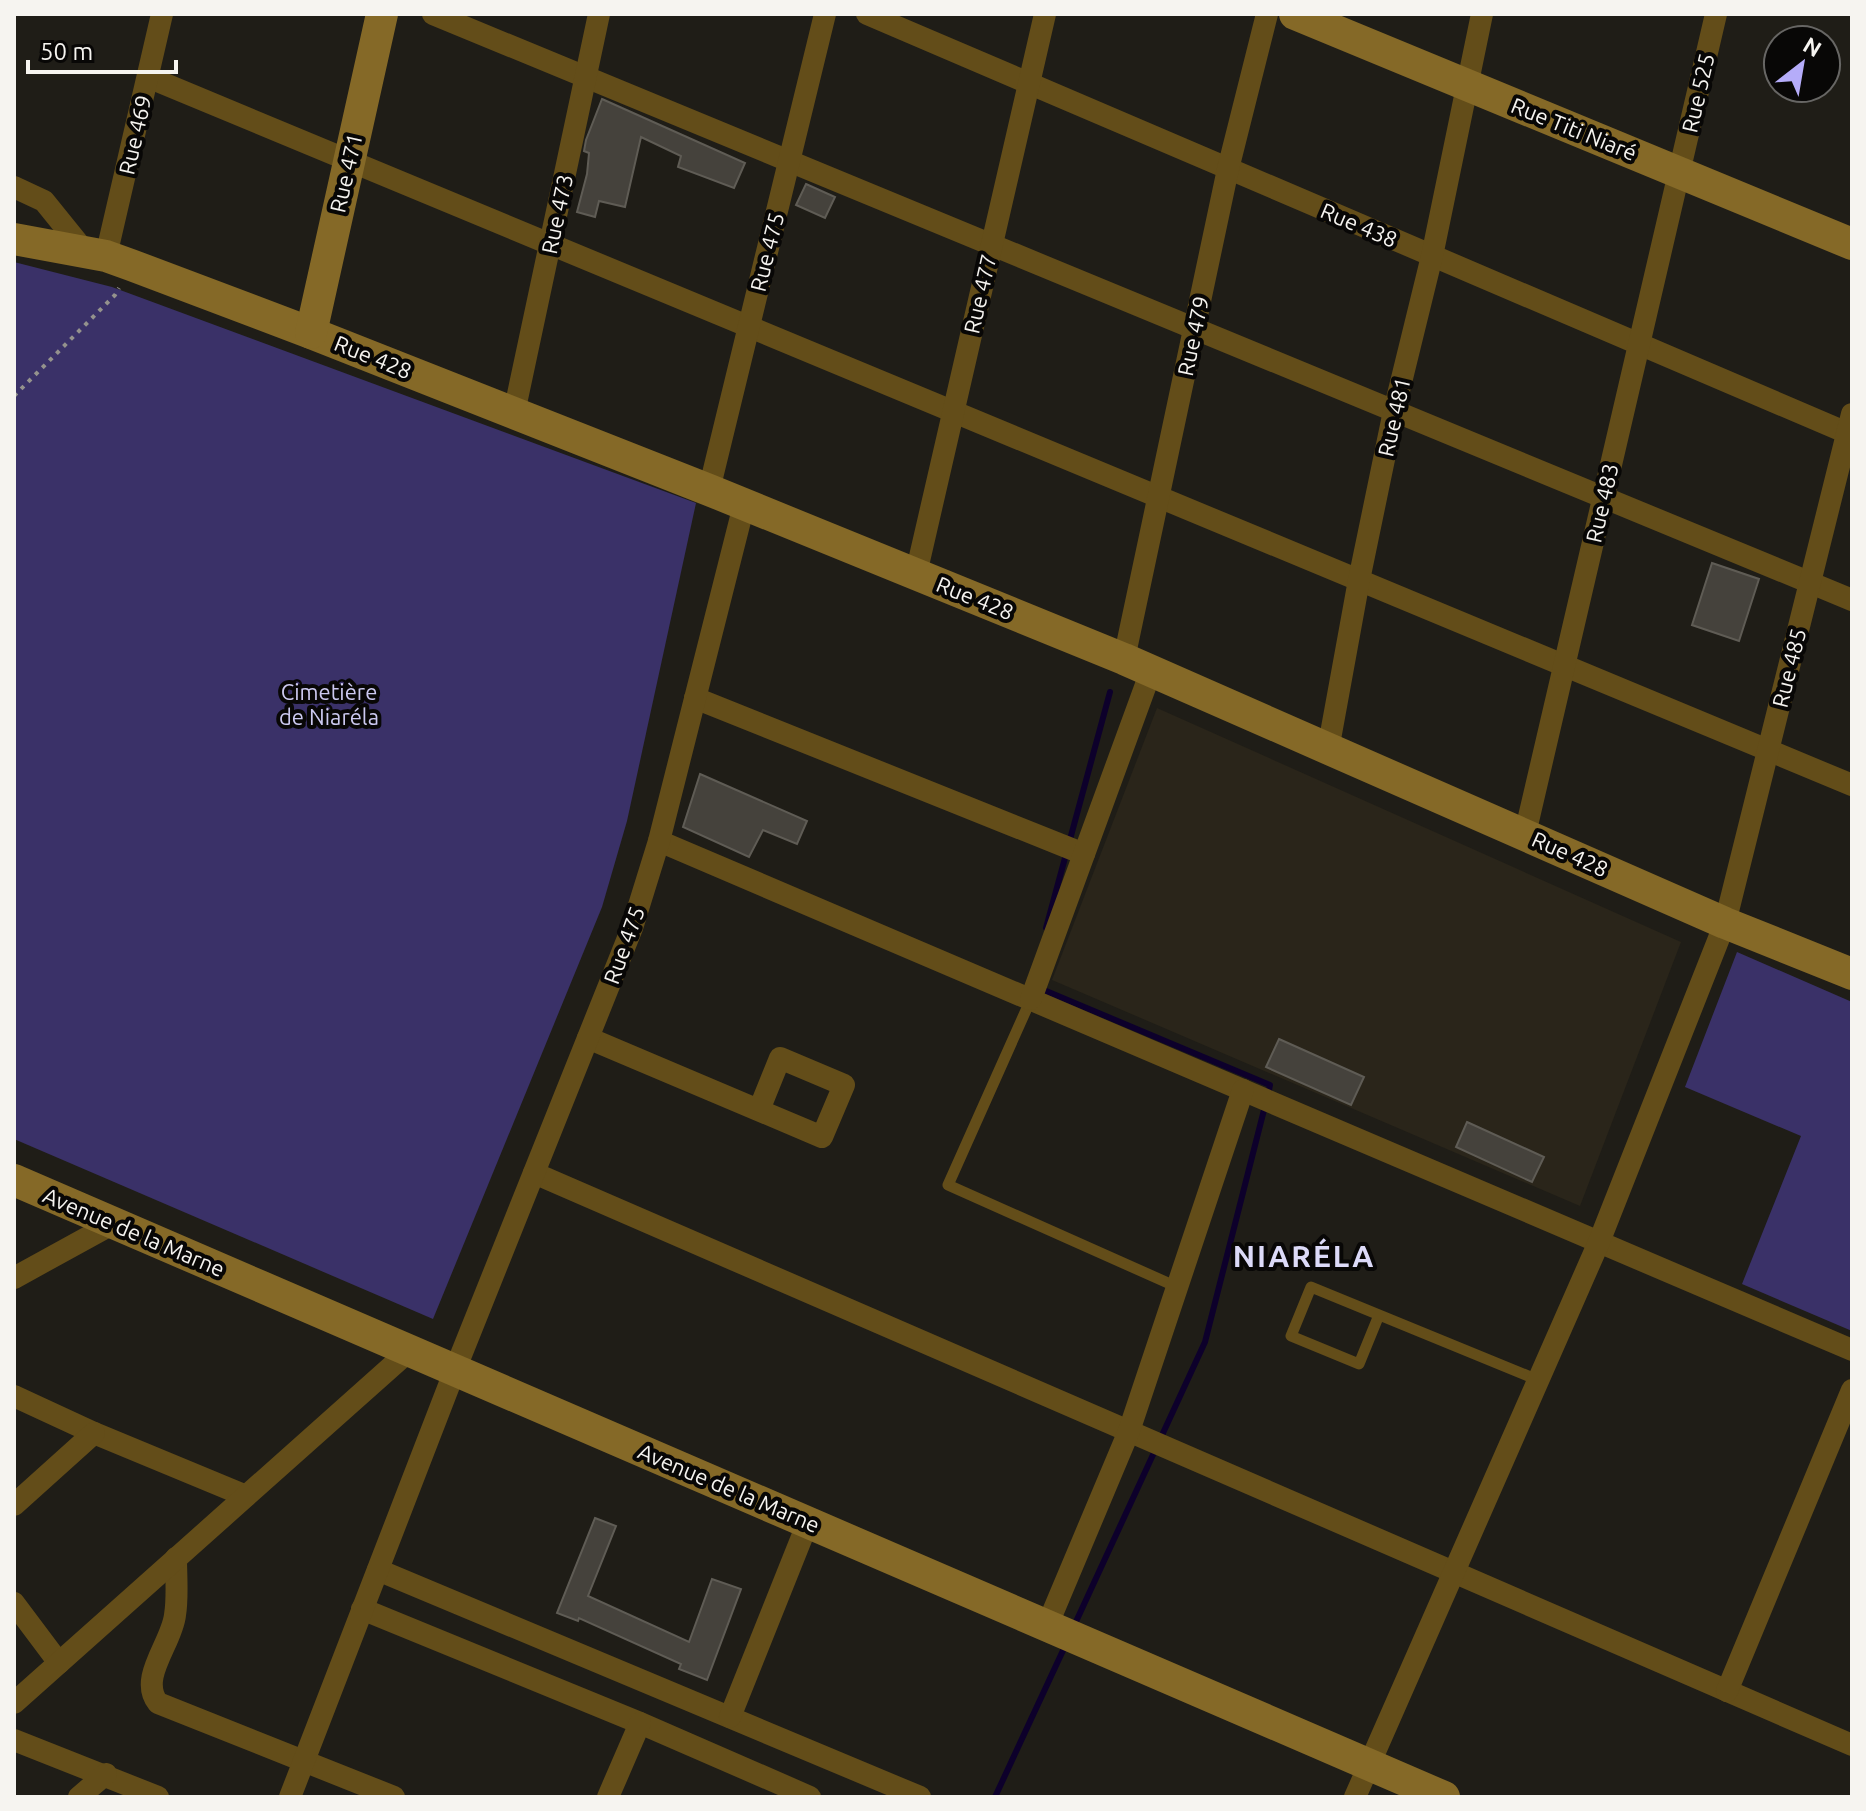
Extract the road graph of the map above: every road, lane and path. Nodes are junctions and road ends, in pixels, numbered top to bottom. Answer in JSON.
{"nodes":[{"id":1,"x":162,"y":14,"type":"edge"},
{"id":2,"x":382,"y":14,"type":"edge"},
{"id":3,"x":433,"y":14,"type":"edge"},
{"id":4,"x":599,"y":14,"type":"edge"},
{"id":5,"x":825,"y":14,"type":"edge"},
{"id":6,"x":867,"y":14,"type":"edge"},
{"id":7,"x":1045,"y":14,"type":"edge"},
{"id":8,"x":1267,"y":14,"type":"edge"},
{"id":9,"x":1295,"y":14,"type":"edge"},
{"id":10,"x":1482,"y":14,"type":"edge"},
{"id":11,"x":1716,"y":14,"type":"edge"},
{"id":12,"x":586,"y":76,"type":"junction"},
{"id":13,"x":148,"y":77,"type":"junction"},
{"id":14,"x":1029,"y":84,"type":"junction"},
{"id":15,"x":1466,"y":84,"type":"junction"},
{"id":16,"x":349,"y":159,"type":"junction"},
{"id":17,"x":789,"y":160,"type":"junction"},
{"id":18,"x":1228,"y":169,"type":"junction"},
{"id":19,"x":1679,"y":173,"type":"junction"},
{"id":20,"x":14,"y":187,"type":"edge"},
{"id":21,"x":14,"y":239,"type":"edge"},
{"id":22,"x":550,"y":242,"type":"junction"},
{"id":23,"x":1852,"y":244,"type":"edge"},
{"id":24,"x":992,"y":245,"type":"junction"},
{"id":25,"x":1432,"y":256,"type":"junction"},
{"id":26,"x":108,"y":258,"type":"junction"},
{"id":27,"x":749,"y":326,"type":"junction"},
{"id":28,"x":1195,"y":328,"type":"junction"},
{"id":29,"x":311,"y":333,"type":"junction"},
{"id":30,"x":1640,"y":343,"type":"junction"},
{"id":31,"x":14,"y":396,"type":"edge"},
{"id":32,"x":1394,"y":411,"type":"junction"},
{"id":33,"x":953,"y":412,"type":"junction"},
{"id":34,"x":514,"y":413,"type":"junction"},
{"id":35,"x":1850,"y":427,"type":"edge"},
{"id":36,"x":709,"y":490,"type":"junction"},
{"id":37,"x":1159,"y":497,"type":"junction"},
{"id":38,"x":1604,"y":497,"type":"junction"},
{"id":39,"x":744,"y":505,"type":"junction"},
{"id":40,"x":916,"y":574,"type":"junction"},
{"id":41,"x":1359,"y":580,"type":"junction"},
{"id":42,"x":1810,"y":582,"type":"junction"},
{"id":43,"x":1852,"y":600,"type":"edge"},
{"id":44,"x":1138,"y":665,"type":"junction"},
{"id":45,"x":1565,"y":665,"type":"junction"},
{"id":46,"x":695,"y":698,"type":"junction"},
{"id":47,"x":1328,"y":750,"type":"junction"},
{"id":48,"x":1768,"y":750,"type":"junction"},
{"id":49,"x":1852,"y":785,"type":"edge"},
{"id":50,"x":1525,"y":834,"type":"junction"},
{"id":51,"x":659,"y":841,"type":"junction"},
{"id":52,"x":1084,"y":854,"type":"junction"},
{"id":53,"x":1725,"y":923,"type":"junction"},
{"id":54,"x":1852,"y":974,"type":"edge"},
{"id":55,"x":1031,"y":999,"type":"junction"},
{"id":56,"x":588,"y":1038,"type":"junction"},
{"id":57,"x":1243,"y":1090,"type":"junction"},
{"id":58,"x":759,"y":1110,"type":"dead end"},
{"id":59,"x":534,"y":1173,"type":"junction"},
{"id":60,"x":14,"y":1180,"type":"edge"},
{"id":61,"x":114,"y":1223,"type":"junction"},
{"id":62,"x":1599,"y":1242,"type":"junction"},
{"id":63,"x":14,"y":1278,"type":"edge"},
{"id":64,"x":1177,"y":1287,"type":"junction"},
{"id":65,"x":1379,"y":1315,"type":"junction"},
{"id":66,"x":1852,"y":1350,"type":"edge"},
{"id":67,"x":409,"y":1351,"type":"junction"},
{"id":68,"x":455,"y":1370,"type":"junction"},
{"id":69,"x":1538,"y":1380,"type":"junction"},
{"id":70,"x":1852,"y":1390,"type":"edge"},
{"id":71,"x":14,"y":1396,"type":"edge"},
{"id":72,"x":1129,"y":1431,"type":"junction"},
{"id":73,"x":94,"y":1433,"type":"junction"},
{"id":74,"x":246,"y":1496,"type":"junction"},
{"id":75,"x":14,"y":1505,"type":"edge"},
{"id":76,"x":808,"y":1522,"type":"junction"},
{"id":77,"x":176,"y":1558,"type":"junction"},
{"id":78,"x":378,"y":1570,"type":"junction"},
{"id":79,"x":1454,"y":1572,"type":"junction"},
{"id":80,"x":14,"y":1603,"type":"edge"},
{"id":81,"x":362,"y":1609,"type":"junction"},
{"id":82,"x":1047,"y":1626,"type":"junction"},
{"id":83,"x":59,"y":1663,"type":"junction"},
{"id":84,"x":1727,"y":1691,"type":"junction"},
{"id":85,"x":14,"y":1703,"type":"edge"},
{"id":86,"x":730,"y":1717,"type":"junction"},
{"id":87,"x":640,"y":1723,"type":"junction"},
{"id":88,"x":14,"y":1740,"type":"edge"},
{"id":89,"x":1852,"y":1745,"type":"edge"},
{"id":90,"x":305,"y":1760,"type":"junction"},
{"id":91,"x":1369,"y":1765,"type":"junction"},
{"id":92,"x":106,"y":1774,"type":"junction"},
{"id":93,"x":79,"y":1797,"type":"edge"},
{"id":94,"x":158,"y":1797,"type":"edge"},
{"id":95,"x":290,"y":1797,"type":"edge"},
{"id":96,"x":394,"y":1797,"type":"edge"},
{"id":97,"x":608,"y":1797,"type":"edge"},
{"id":98,"x":810,"y":1797,"type":"edge"},
{"id":99,"x":920,"y":1797,"type":"edge"},
{"id":100,"x":1355,"y":1797,"type":"edge"},
{"id":101,"x":1444,"y":1797,"type":"edge"}],
"edges":[{"from":1,"to":13,"type":"street","name":"Rue 469"},
{"from":2,"to":16,"type":"street","name":"Rue 471"},
{"from":3,"to":12,"type":"street"},
{"from":4,"to":12,"type":"street","name":"Rue 473"},
{"from":5,"to":17,"type":"street","name":"Rue 475"},
{"from":6,"to":14,"type":"street","name":"Rue 438"},
{"from":7,"to":14,"type":"street","name":"Rue 477"},
{"from":8,"to":18,"type":"street","name":"Rue 479"},
{"from":9,"to":15,"type":"street","name":"Rue Titi Niaré"},
{"from":10,"to":15,"type":"street","name":"Rue 481"},
{"from":11,"to":19,"type":"street","name":"Rue 525"},
{"from":12,"to":17,"type":"street"},
{"from":12,"to":22,"type":"street","name":"Rue 473"},
{"from":13,"to":16,"type":"street"},
{"from":13,"to":26,"type":"street","name":"Rue 469"},
{"from":14,"to":18,"type":"street","name":"Rue 438"},
{"from":14,"to":24,"type":"street","name":"Rue 477"},
{"from":15,"to":19,"type":"street","name":"Rue Titi Niaré"},
{"from":15,"to":25,"type":"street","name":"Rue 481"},
{"from":16,"to":22,"type":"street"},
{"from":16,"to":29,"type":"street","name":"Rue 471"},
{"from":17,"to":24,"type":"street"},
{"from":17,"to":27,"type":"street","name":"Rue 475"},
{"from":18,"to":25,"type":"street","name":"Rue 438"},
{"from":18,"to":28,"type":"street","name":"Rue 479"},
{"from":19,"to":23,"type":"street","name":"Rue Titi Niaré"},
{"from":19,"to":30,"type":"street","name":"Rue 483"},
{"from":20,"to":26,"type":"street"},
{"from":21,"to":26,"type":"street","name":"Rue 428"},
{"from":22,"to":27,"type":"street"},
{"from":22,"to":34,"type":"street","name":"Rue 473"},
{"from":24,"to":28,"type":"street"},
{"from":24,"to":33,"type":"street","name":"Rue 477"},
{"from":25,"to":30,"type":"street","name":"Rue 438"},
{"from":25,"to":32,"type":"street","name":"Rue 481"},
{"from":26,"to":29,"type":"street","name":"Rue 428"},
{"from":26,"to":31,"type":"path"},
{"from":27,"to":33,"type":"street"},
{"from":27,"to":36,"type":"street","name":"Rue 475"},
{"from":28,"to":32,"type":"street"},
{"from":28,"to":37,"type":"street","name":"Rue 479"},
{"from":29,"to":34,"type":"street","name":"Rue 428"},
{"from":30,"to":35,"type":"street","name":"Rue 438"},
{"from":30,"to":38,"type":"street","name":"Rue 483"},
{"from":32,"to":38,"type":"street"},
{"from":32,"to":41,"type":"street","name":"Rue 481"},
{"from":33,"to":37,"type":"street"},
{"from":33,"to":40,"type":"street","name":"Rue 477"},
{"from":34,"to":36,"type":"street","name":"Rue 428"},
{"from":35,"to":42,"type":"street","name":"Rue 485"},
{"from":36,"to":39,"type":"street","name":"Rue 428"},
{"from":37,"to":41,"type":"street"},
{"from":37,"to":44,"type":"street","name":"Rue 479"},
{"from":38,"to":42,"type":"street"},
{"from":38,"to":45,"type":"street","name":"Rue 483"},
{"from":39,"to":40,"type":"street","name":"Rue 428"},
{"from":39,"to":46,"type":"street","name":"Rue 475"},
{"from":40,"to":44,"type":"street","name":"Rue 428"},
{"from":41,"to":45,"type":"street"},
{"from":41,"to":47,"type":"street","name":"Rue 481"},
{"from":42,"to":43,"type":"street"},
{"from":42,"to":48,"type":"street","name":"Rue 485"},
{"from":44,"to":47,"type":"street","name":"Rue 428"},
{"from":44,"to":52,"type":"street","name":"Rue 479"},
{"from":45,"to":48,"type":"street"},
{"from":45,"to":50,"type":"street","name":"Rue 483"},
{"from":46,"to":51,"type":"street","name":"Rue 475"},
{"from":46,"to":52,"type":"street"},
{"from":47,"to":50,"type":"street","name":"Rue 428"},
{"from":48,"to":49,"type":"street"},
{"from":48,"to":53,"type":"street","name":"Rue 485"},
{"from":50,"to":53,"type":"street","name":"Rue 428"},
{"from":51,"to":55,"type":"street"},
{"from":51,"to":56,"type":"street","name":"Rue 475"},
{"from":52,"to":55,"type":"street","name":"Rue 479"},
{"from":53,"to":54,"type":"street","name":"Rue 428"},
{"from":53,"to":62,"type":"street","name":"Rue 485"},
{"from":55,"to":57,"type":"street"},
{"from":55,"to":64,"type":"lane"},
{"from":56,"to":58,"type":"street"},
{"from":56,"to":59,"type":"street","name":"Rue 475"},
{"from":57,"to":62,"type":"street"},
{"from":57,"to":64,"type":"street"},
{"from":59,"to":68,"type":"street","name":"Rue 475"},
{"from":59,"to":72,"type":"street"},
{"from":60,"to":61,"type":"street","name":"Avenue de la Marne"},
{"from":61,"to":63,"type":"street"},
{"from":61,"to":67,"type":"street","name":"Avenue de la Marne"},
{"from":62,"to":66,"type":"street"},
{"from":62,"to":69,"type":"street","name":"Rue 485"},
{"from":64,"to":72,"type":"street"},
{"from":65,"to":65,"type":"lane"},
{"from":65,"to":69,"type":"lane"},
{"from":67,"to":68,"type":"street","name":"Avenue de la Marne"},
{"from":67,"to":74,"type":"street"},
{"from":68,"to":76,"type":"street","name":"Avenue de la Marne"},
{"from":68,"to":78,"type":"street","name":"Rue 475"},
{"from":69,"to":79,"type":"street","name":"Rue 485"},
{"from":70,"to":84,"type":"street"},
{"from":71,"to":73,"type":"street"},
{"from":72,"to":79,"type":"street"},
{"from":72,"to":82,"type":"street"},
{"from":73,"to":74,"type":"street"},
{"from":73,"to":75,"type":"street"},
{"from":74,"to":77,"type":"street"},
{"from":76,"to":82,"type":"street","name":"Avenue de la Marne"},
{"from":76,"to":86,"type":"street"},
{"from":77,"to":83,"type":"street"},
{"from":77,"to":90,"type":"street"},
{"from":78,"to":81,"type":"street","name":"Rue 475"},
{"from":78,"to":86,"type":"street"},
{"from":79,"to":84,"type":"street"},
{"from":79,"to":91,"type":"street","name":"Rue 485"},
{"from":80,"to":83,"type":"street"},
{"from":81,"to":87,"type":"street"},
{"from":81,"to":90,"type":"street","name":"Rue 475"},
{"from":82,"to":91,"type":"street","name":"Avenue de la Marne"},
{"from":83,"to":85,"type":"street"},
{"from":84,"to":89,"type":"street"},
{"from":86,"to":99,"type":"street"},
{"from":87,"to":97,"type":"street"},
{"from":87,"to":98,"type":"street"},
{"from":88,"to":92,"type":"street"},
{"from":90,"to":95,"type":"street","name":"Rue 475"},
{"from":90,"to":96,"type":"street"},
{"from":91,"to":100,"type":"street","name":"Rue 485"},
{"from":91,"to":101,"type":"street","name":"Avenue de la Marne"},
{"from":92,"to":93,"type":"street"},
{"from":92,"to":94,"type":"street"}]}
